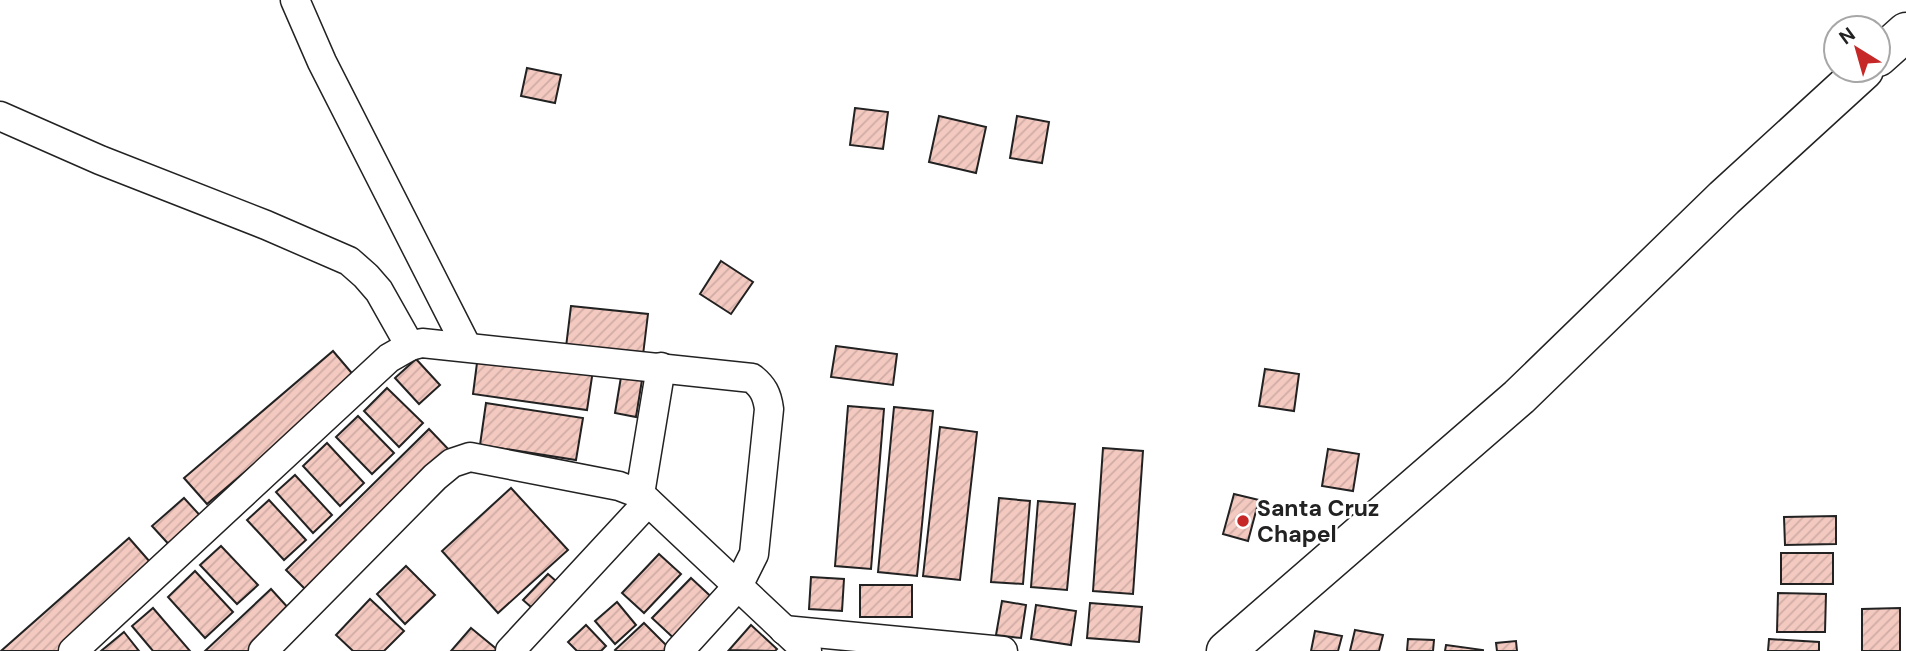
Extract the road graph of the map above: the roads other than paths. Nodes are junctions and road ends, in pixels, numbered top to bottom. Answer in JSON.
{"nodes":[{"id":1,"x":295,"y":0,"type":"edge"},
{"id":2,"x":1906,"y":32,"type":"edge"},
{"id":3,"x":1892,"y":44,"type":"edge"},
{"id":4,"x":1849,"y":84,"type":"edge"},
{"id":5,"x":0,"y":116,"type":"edge"},
{"id":6,"x":410,"y":346,"type":"junction"},
{"id":7,"x":467,"y":347,"type":"junction"},
{"id":8,"x":661,"y":367,"type":"junction"},
{"id":9,"x":645,"y":498,"type":"junction"},
{"id":10,"x":738,"y":586,"type":"junction"},
{"id":11,"x":784,"y":630,"type":"junction"},
{"id":12,"x":73,"y":651,"type":"edge"},
{"id":13,"x":263,"y":651,"type":"edge"},
{"id":14,"x":510,"y":651,"type":"edge"},
{"id":15,"x":679,"y":651,"type":"edge"},
{"id":16,"x":807,"y":651,"type":"edge"},
{"id":17,"x":1003,"y":651,"type":"edge"},
{"id":18,"x":1226,"y":651,"type":"edge"}],
"edges":[{"from":1,"to":7,"type":"street"},
{"from":2,"to":3,"type":"street"},
{"from":4,"to":18,"type":"street"},
{"from":5,"to":6,"type":"street"},
{"from":6,"to":7,"type":"street"},
{"from":6,"to":12,"type":"street"},
{"from":7,"to":8,"type":"street"},
{"from":8,"to":9,"type":"street"},
{"from":8,"to":10,"type":"street"},
{"from":9,"to":10,"type":"street"},
{"from":9,"to":13,"type":"street"},
{"from":9,"to":14,"type":"street"},
{"from":10,"to":11,"type":"street"},
{"from":10,"to":15,"type":"street"},
{"from":11,"to":16,"type":"street"},
{"from":11,"to":17,"type":"street"}]}
